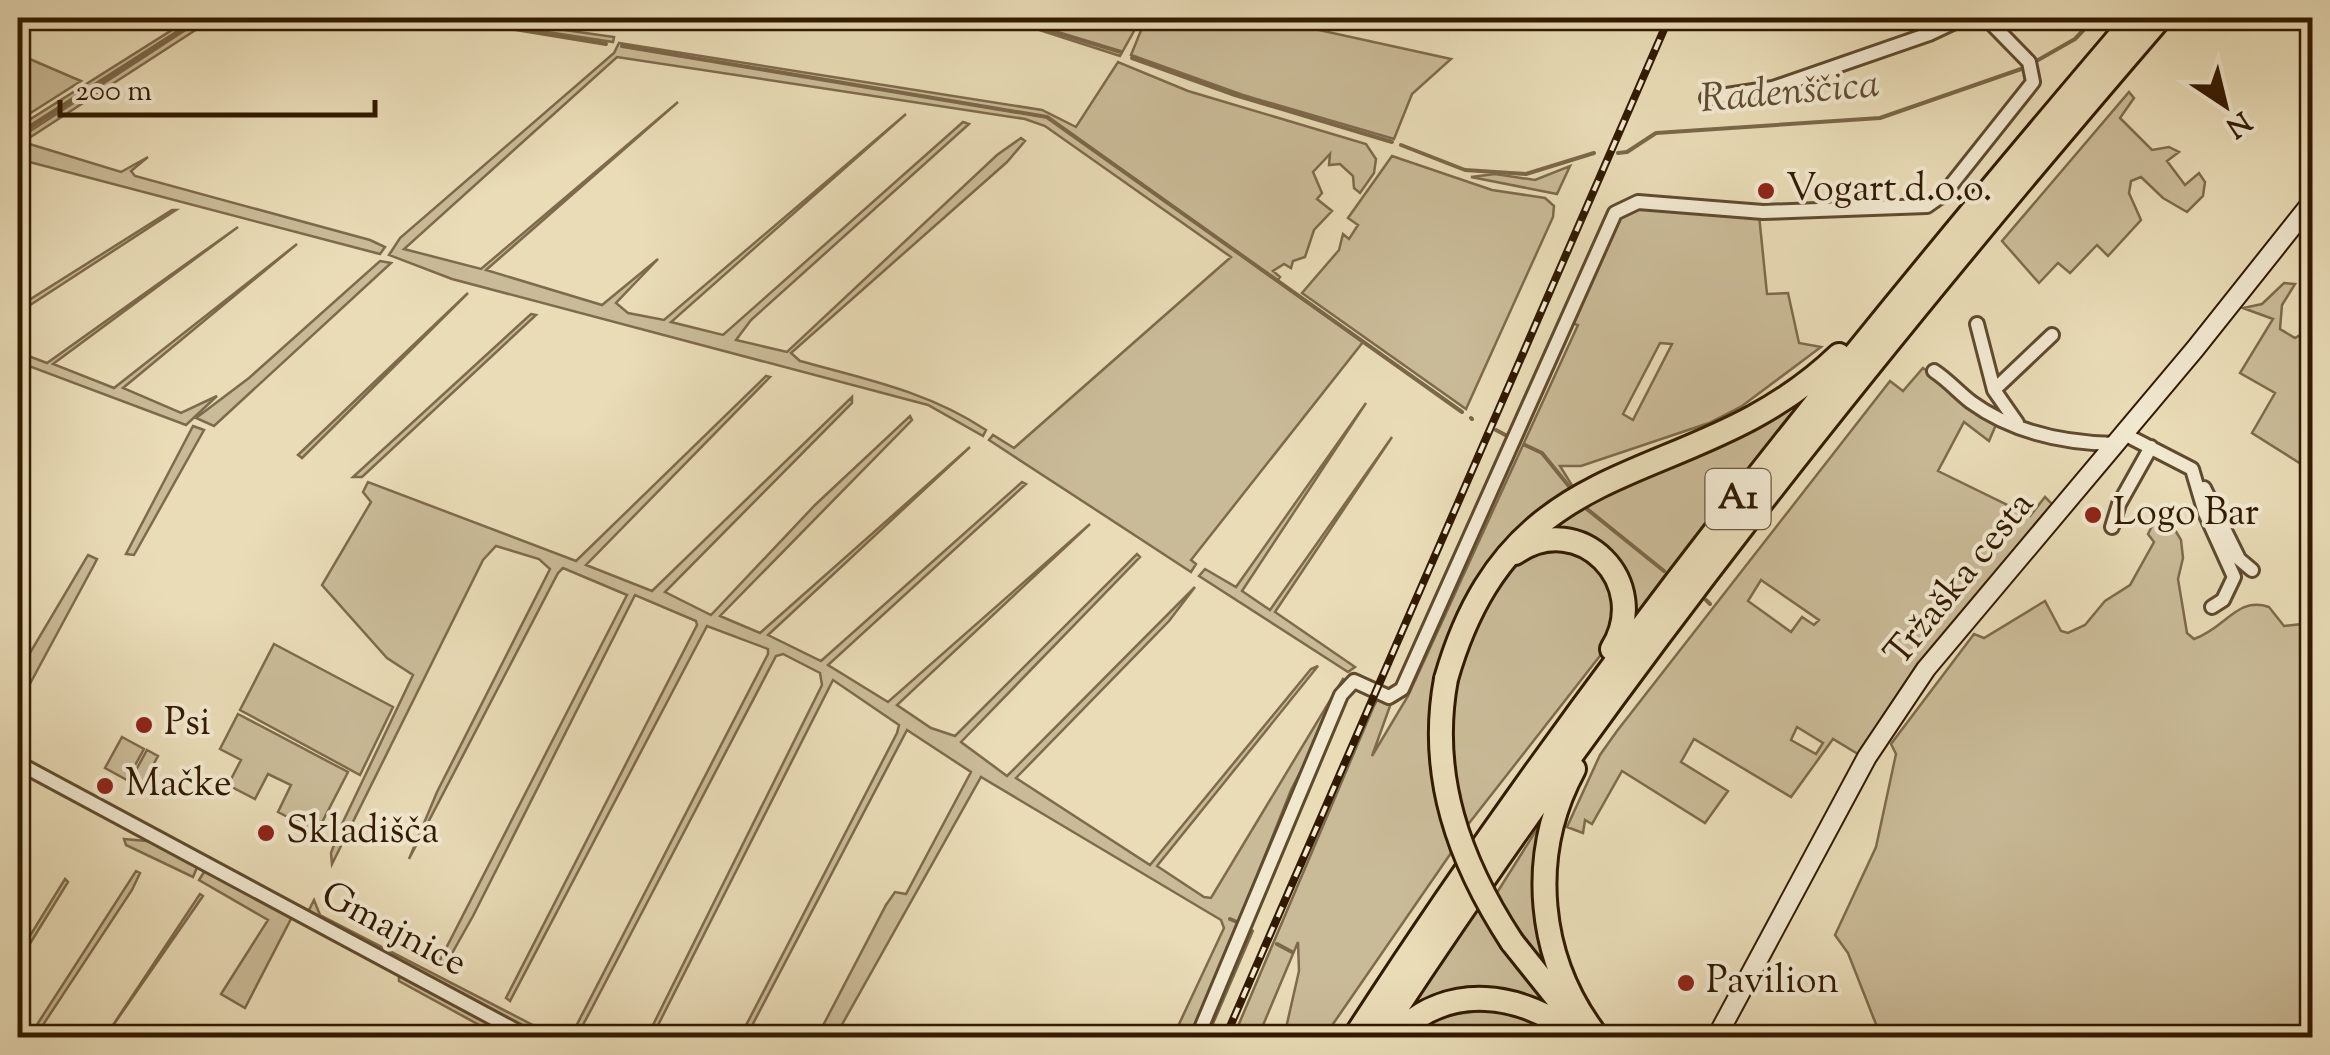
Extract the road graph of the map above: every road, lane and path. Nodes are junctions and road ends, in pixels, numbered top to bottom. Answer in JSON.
{"nodes":[{"id":1,"x":1962,"y":18,"type":"edge"},
{"id":2,"x":1986,"y":18,"type":"edge"},
{"id":3,"x":2135,"y":18,"type":"edge"},
{"id":4,"x":2160,"y":18,"type":"edge"},
{"id":5,"x":1707,"y":98,"type":"dead end"},
{"id":6,"x":2312,"y":202,"type":"edge"},
{"id":7,"x":1899,"y":298,"type":"junction"},
{"id":8,"x":1978,"y":324,"type":"dead end"},
{"id":9,"x":2052,"y":336,"type":"dead end"},
{"id":10,"x":1934,"y":371,"type":"dead end"},
{"id":11,"x":1994,"y":390,"type":"junction"},
{"id":12,"x":2016,"y":423,"type":"junction"},
{"id":13,"x":2119,"y":439,"type":"junction"},
{"id":14,"x":2151,"y":446,"type":"junction"},
{"id":15,"x":2198,"y":477,"type":"junction"},
{"id":16,"x":2112,"y":527,"type":"dead end"},
{"id":17,"x":1496,"y":568,"type":"junction"},
{"id":18,"x":2252,"y":570,"type":"dead end"},
{"id":19,"x":2212,"y":607,"type":"dead end"},
{"id":20,"x":1596,"y":705,"type":"junction"},
{"id":21,"x":18,"y":764,"type":"edge"},
{"id":22,"x":1587,"y":1035,"type":"edge"},
{"id":23,"x":1716,"y":1037,"type":"edge"},
{"id":24,"x":530,"y":1038,"type":"edge"},
{"id":25,"x":1197,"y":1038,"type":"edge"},
{"id":26,"x":1354,"y":1038,"type":"edge"},
{"id":27,"x":1377,"y":1038,"type":"edge"},
{"id":28,"x":1394,"y":1038,"type":"edge"}],
"edges":[{"from":1,"to":5,"type":"street"},
{"from":2,"to":25,"type":"street"},
{"from":3,"to":7,"type":"highway","number":"A1"},
{"from":4,"to":20,"type":"highway","number":"A1"},
{"from":6,"to":13,"type":"main road","name":"Tržaška cesta"},
{"from":7,"to":17,"type":"highway"},
{"from":7,"to":20,"type":"highway","number":"A1"},
{"from":8,"to":11,"type":"street"},
{"from":9,"to":11,"type":"street"},
{"from":10,"to":12,"type":"street"},
{"from":11,"to":12,"type":"street"},
{"from":12,"to":13,"type":"street"},
{"from":13,"to":14,"type":"street"},
{"from":13,"to":23,"type":"main road","name":"Tržaška cesta"},
{"from":14,"to":15,"type":"street"},
{"from":14,"to":16,"type":"street"},
{"from":15,"to":18,"type":"street"},
{"from":15,"to":19,"type":"street"},
{"from":17,"to":20,"type":"highway"},
{"from":17,"to":22,"type":"highway","bridge":true},
{"from":20,"to":22,"type":"highway"},
{"from":20,"to":26,"type":"highway","number":"A1"},
{"from":20,"to":27,"type":"highway","number":"A1"},
{"from":21,"to":24,"type":"street","name":"Gmajnice"},
{"from":22,"to":28,"type":"highway"}]}
